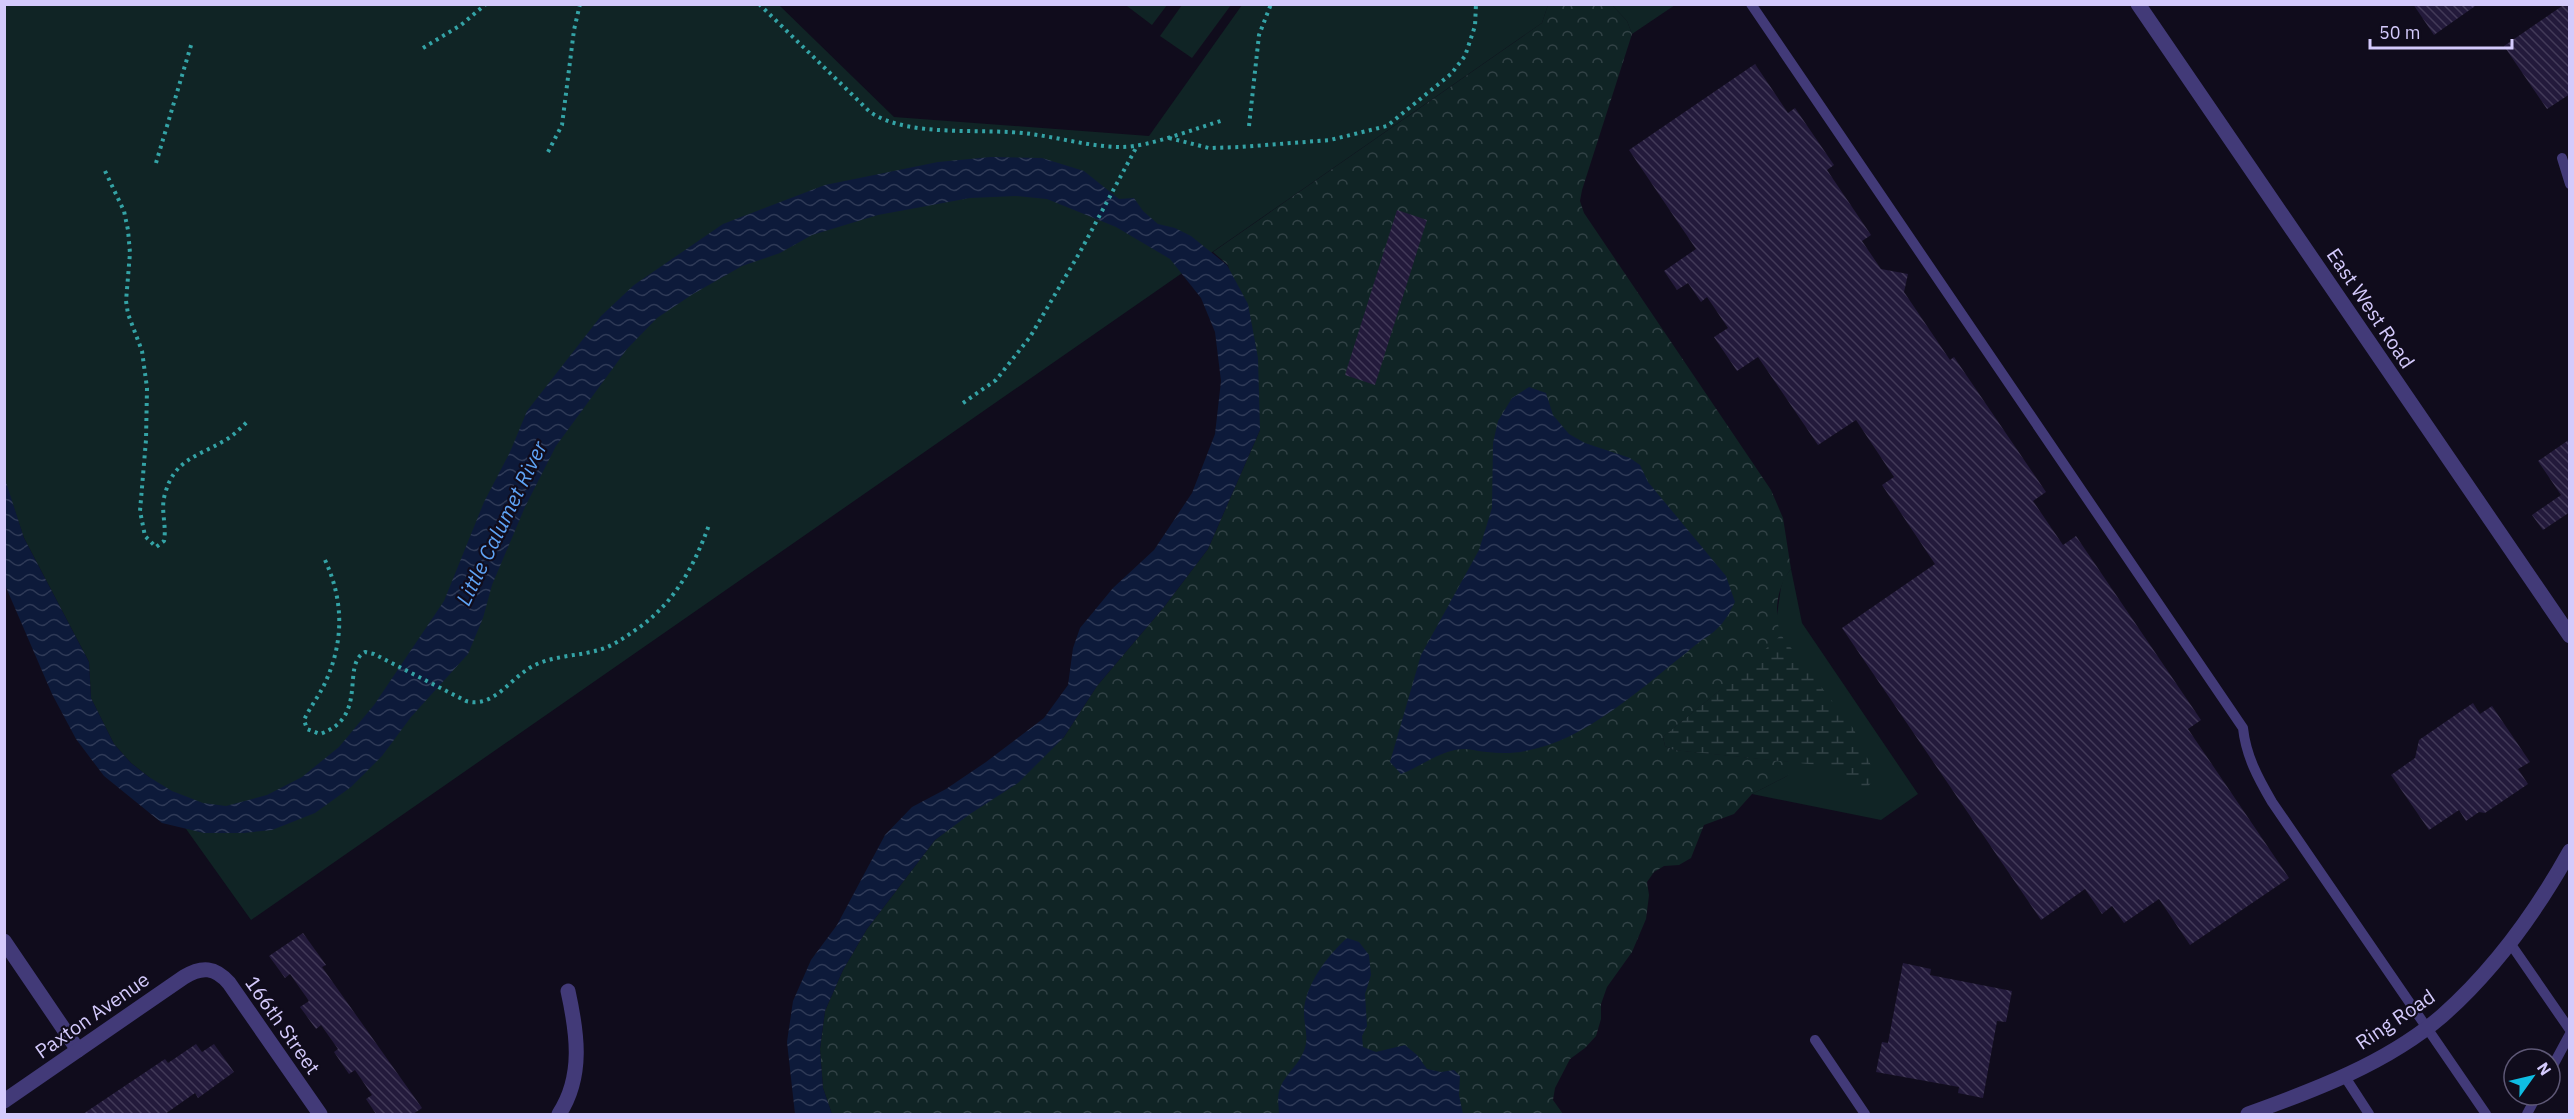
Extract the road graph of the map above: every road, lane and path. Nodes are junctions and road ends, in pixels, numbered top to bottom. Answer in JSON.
{"nodes":[{"id":1,"x":486,"y":4,"type":"edge"},
{"id":2,"x":580,"y":4,"type":"edge"},
{"id":3,"x":759,"y":4,"type":"edge"},
{"id":4,"x":1271,"y":4,"type":"edge"},
{"id":5,"x":1476,"y":4,"type":"edge"},
{"id":6,"x":1751,"y":4,"type":"edge"},
{"id":7,"x":2138,"y":4,"type":"edge"},
{"id":8,"x":192,"y":42,"type":"dead end"},
{"id":9,"x":423,"y":48,"type":"dead end"},
{"id":10,"x":1224,"y":120,"type":"dead end"},
{"id":11,"x":1249,"y":126,"type":"dead end"},
{"id":12,"x":1167,"y":137,"type":"junction"},
{"id":13,"x":1137,"y":145,"type":"junction"},
{"id":14,"x":548,"y":152,"type":"dead end"},
{"id":15,"x":2562,"y":158,"type":"dead end"},
{"id":16,"x":156,"y":163,"type":"dead end"},
{"id":17,"x":105,"y":171,"type":"dead end"},
{"id":18,"x":2570,"y":183,"type":"edge"},
{"id":19,"x":963,"y":403,"type":"dead end"},
{"id":20,"x":248,"y":421,"type":"dead end"},
{"id":21,"x":709,"y":525,"type":"dead end"},
{"id":22,"x":325,"y":560,"type":"dead end"},
{"id":23,"x":2570,"y":636,"type":"edge"},
{"id":24,"x":2570,"y":851,"type":"edge"},
{"id":25,"x":4,"y":941,"type":"edge"},
{"id":26,"x":2510,"y":943,"type":"junction"},
{"id":27,"x":205,"y":969,"type":"joint"},
{"id":28,"x":568,"y":990,"type":"dead end"},
{"id":29,"x":2426,"y":1026,"type":"junction"},
{"id":30,"x":2570,"y":1032,"type":"edge"},
{"id":31,"x":1815,"y":1040,"type":"dead end"},
{"id":32,"x":2562,"y":1048,"type":"edge"},
{"id":33,"x":78,"y":1050,"type":"junction"},
{"id":34,"x":2345,"y":1077,"type":"junction"},
{"id":35,"x":4,"y":1101,"type":"edge"},
{"id":36,"x":320,"y":1114,"type":"edge"},
{"id":37,"x":559,"y":1114,"type":"edge"},
{"id":38,"x":1865,"y":1114,"type":"edge"},
{"id":39,"x":2248,"y":1114,"type":"edge"},
{"id":40,"x":2369,"y":1114,"type":"edge"},
{"id":41,"x":2486,"y":1114,"type":"edge"}],
"edges":[{"from":1,"to":9,"type":"path"},
{"from":2,"to":14,"type":"path"},
{"from":3,"to":13,"type":"path"},
{"from":4,"to":11,"type":"path"},
{"from":5,"to":12,"type":"path"},
{"from":6,"to":29,"type":"lane"},
{"from":7,"to":23,"type":"street","name":"East West Road"},
{"from":8,"to":16,"type":"path"},
{"from":10,"to":12,"type":"path"},
{"from":12,"to":13,"type":"path"},
{"from":13,"to":19,"type":"path"},
{"from":15,"to":18,"type":"lane"},
{"from":17,"to":20,"type":"path"},
{"from":21,"to":22,"type":"path"},
{"from":24,"to":26,"type":"street","name":"Ring Road"},
{"from":25,"to":33,"type":"street"},
{"from":26,"to":29,"type":"street","name":"Ring Road"},
{"from":26,"to":30,"type":"lane"},
{"from":27,"to":33,"type":"street","name":"Paxton Avenue"},
{"from":27,"to":36,"type":"street","name":"166th Street"},
{"from":28,"to":37,"type":"street"},
{"from":29,"to":34,"type":"street","name":"Ring Road"},
{"from":29,"to":41,"type":"lane"},
{"from":30,"to":32,"type":"lane"},
{"from":31,"to":38,"type":"lane"},
{"from":33,"to":35,"type":"street","name":"Paxton Avenue"},
{"from":34,"to":39,"type":"street","name":"Ring Road"},
{"from":34,"to":40,"type":"lane"}]}
